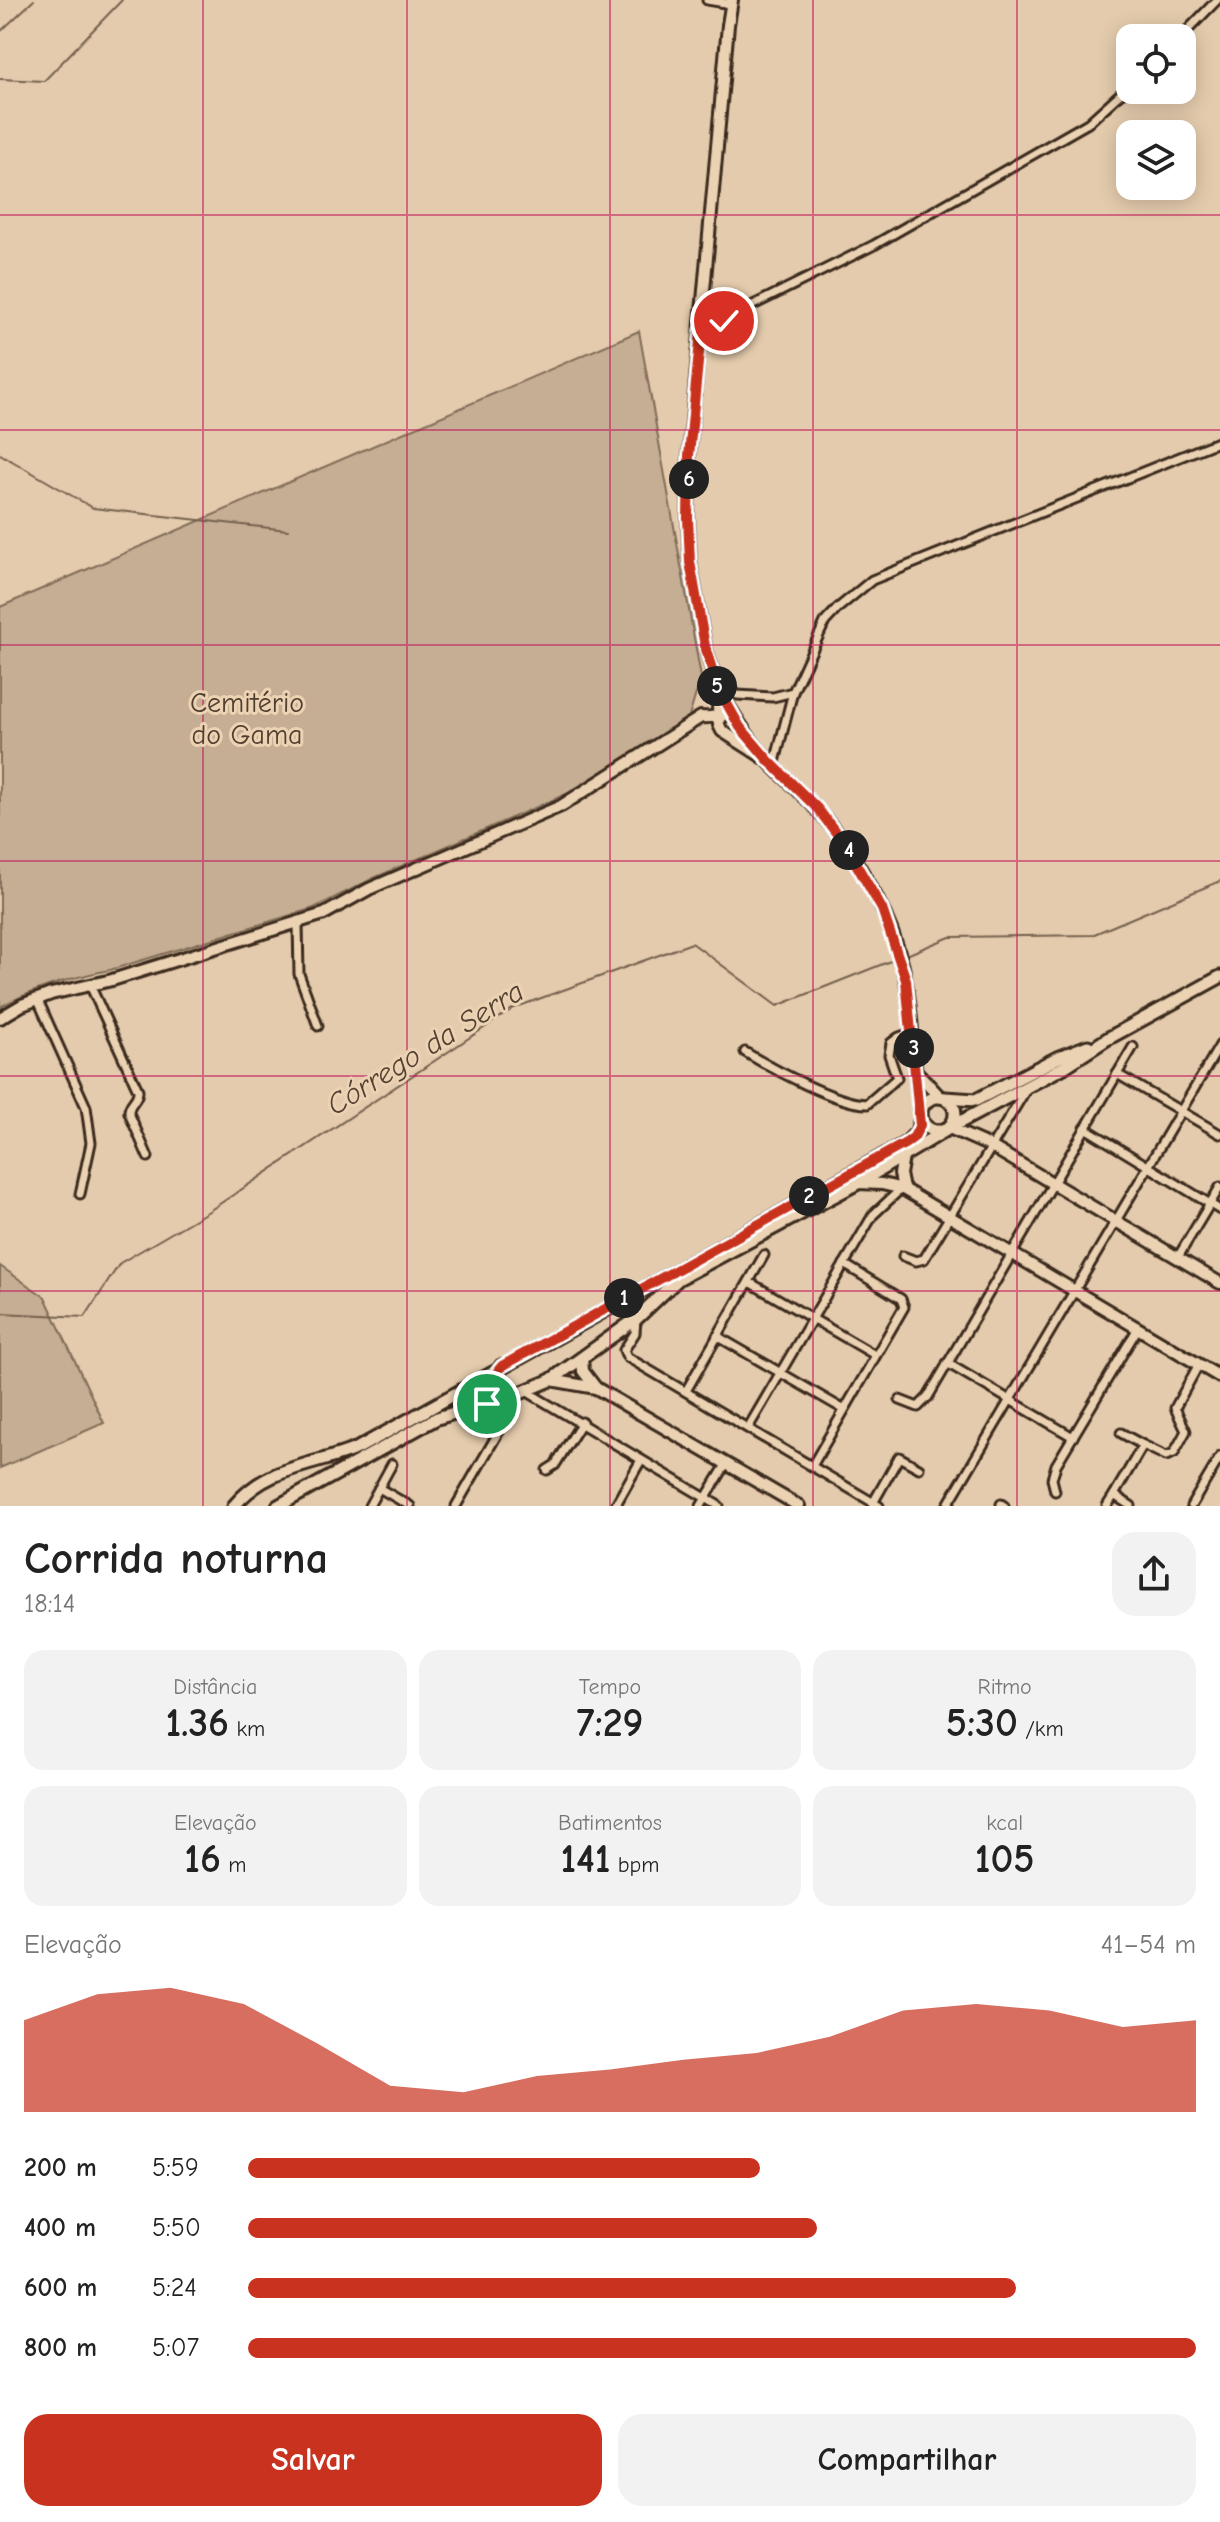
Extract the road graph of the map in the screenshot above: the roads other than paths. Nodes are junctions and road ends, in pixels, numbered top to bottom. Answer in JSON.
{"nodes":[{"id":1,"x":707,"y":0,"type":"edge"},
{"id":2,"x":1217,"y":0,"type":"edge"},
{"id":3,"x":732,"y":2,"type":"edge"},
{"id":4,"x":1194,"y":24,"type":"edge"},
{"id":5,"x":1116,"y":97,"type":"edge"},
{"id":6,"x":701,"y":331,"type":"junction"},
{"id":7,"x":1220,"y":441,"type":"edge"},
{"id":8,"x":716,"y":682,"type":"junction"},
{"id":9,"x":793,"y":692,"type":"junction"},
{"id":10,"x":734,"y":716,"type":"junction"},
{"id":11,"x":718,"y":718,"type":"junction"},
{"id":12,"x":740,"y":727,"type":"junction"},
{"id":13,"x":727,"y":734,"type":"junction"},
{"id":14,"x":772,"y":764,"type":"junction"},
{"id":15,"x":298,"y":923,"type":"junction"},
{"id":16,"x":1220,"y":977,"type":"edge"},
{"id":17,"x":90,"y":985,"type":"junction"},
{"id":18,"x":37,"y":998,"type":"junction"},
{"id":19,"x":0,"y":1018,"type":"edge"},
{"id":20,"x":318,"y":1026,"type":"dead end"},
{"id":21,"x":913,"y":1032,"type":"junction"},
{"id":22,"x":1107,"y":1039,"type":"junction"},
{"id":23,"x":1220,"y":1045,"type":"edge"},
{"id":24,"x":1133,"y":1047,"type":"dead end"},
{"id":25,"x":745,"y":1052,"type":"dead end"},
{"id":26,"x":915,"y":1070,"type":"junction"},
{"id":27,"x":1117,"y":1074,"type":"junction"},
{"id":28,"x":1030,"y":1085,"type":"junction"},
{"id":29,"x":942,"y":1097,"type":"junction"},
{"id":30,"x":1181,"y":1111,"type":"junction"},
{"id":31,"x":921,"y":1115,"type":"junction"},
{"id":32,"x":1085,"y":1128,"type":"junction"},
{"id":33,"x":947,"y":1129,"type":"junction"},
{"id":34,"x":1220,"y":1134,"type":"edge"},
{"id":35,"x":990,"y":1146,"type":"junction"},
{"id":36,"x":148,"y":1157,"type":"dead end"},
{"id":37,"x":903,"y":1157,"type":"junction"},
{"id":38,"x":1147,"y":1167,"type":"junction"},
{"id":39,"x":858,"y":1183,"type":"junction"},
{"id":40,"x":1052,"y":1185,"type":"junction"},
{"id":41,"x":1220,"y":1187,"type":"edge"},
{"id":42,"x":902,"y":1188,"type":"junction"},
{"id":43,"x":80,"y":1194,"type":"dead end"},
{"id":44,"x":1210,"y":1204,"type":"junction"},
{"id":45,"x":1220,"y":1210,"type":"edge"},
{"id":46,"x":948,"y":1216,"type":"junction"},
{"id":47,"x":1114,"y":1221,"type":"junction"},
{"id":48,"x":1010,"y":1254,"type":"junction"},
{"id":49,"x":764,"y":1255,"type":"dead end"},
{"id":50,"x":903,"y":1256,"type":"dead end"},
{"id":51,"x":1178,"y":1257,"type":"junction"},
{"id":52,"x":844,"y":1264,"type":"junction"},
{"id":53,"x":749,"y":1282,"type":"junction"},
{"id":54,"x":1220,"y":1283,"type":"edge"},
{"id":55,"x":1074,"y":1291,"type":"junction"},
{"id":56,"x":617,"y":1302,"type":"junction"},
{"id":57,"x":636,"y":1319,"type":"junction"},
{"id":58,"x":811,"y":1319,"type":"junction"},
{"id":59,"x":1138,"y":1328,"type":"junction"},
{"id":60,"x":717,"y":1336,"type":"junction"},
{"id":61,"x":875,"y":1355,"type":"junction"},
{"id":62,"x":582,"y":1358,"type":"junction"},
{"id":63,"x":947,"y":1363,"type":"junction"},
{"id":64,"x":1199,"y":1364,"type":"junction"},
{"id":65,"x":502,"y":1366,"type":"junction"},
{"id":66,"x":779,"y":1372,"type":"junction"},
{"id":67,"x":1220,"y":1377,"type":"edge"},
{"id":68,"x":551,"y":1380,"type":"junction"},
{"id":69,"x":596,"y":1388,"type":"junction"},
{"id":70,"x":526,"y":1391,"type":"junction"},
{"id":71,"x":686,"y":1391,"type":"junction"},
{"id":72,"x":513,"y":1396,"type":"junction"},
{"id":73,"x":900,"y":1400,"type":"dead end"},
{"id":74,"x":1011,"y":1400,"type":"junction"},
{"id":75,"x":843,"y":1409,"type":"junction"},
{"id":76,"x":509,"y":1414,"type":"dead end"},
{"id":77,"x":415,"y":1415,"type":"junction"},
{"id":78,"x":582,"y":1422,"type":"junction"},
{"id":79,"x":748,"y":1428,"type":"junction"},
{"id":80,"x":409,"y":1433,"type":"junction"},
{"id":81,"x":1121,"y":1433,"type":"dead end"},
{"id":82,"x":1073,"y":1437,"type":"junction"},
{"id":83,"x":1143,"y":1445,"type":"junction"},
{"id":84,"x":353,"y":1450,"type":"junction"},
{"id":85,"x":1220,"y":1457,"type":"edge"},
{"id":86,"x":641,"y":1460,"type":"junction"},
{"id":87,"x":727,"y":1463,"type":"junction"},
{"id":88,"x":392,"y":1464,"type":"dead end"},
{"id":89,"x":812,"y":1466,"type":"junction"},
{"id":90,"x":347,"y":1467,"type":"junction"},
{"id":91,"x":919,"y":1468,"type":"dead end"},
{"id":92,"x":547,"y":1470,"type":"dead end"},
{"id":93,"x":379,"y":1488,"type":"junction"},
{"id":94,"x":1055,"y":1491,"type":"dead end"},
{"id":95,"x":1114,"y":1495,"type":"junction"},
{"id":96,"x":703,"y":1502,"type":"edge"},
{"id":97,"x":876,"y":1504,"type":"edge"},
{"id":98,"x":234,"y":1506,"type":"edge"},
{"id":99,"x":278,"y":1506,"type":"edge"},
{"id":100,"x":369,"y":1506,"type":"edge"},
{"id":101,"x":410,"y":1506,"type":"edge"},
{"id":102,"x":456,"y":1506,"type":"edge"},
{"id":103,"x":615,"y":1506,"type":"edge"},
{"id":104,"x":719,"y":1506,"type":"edge"},
{"id":105,"x":799,"y":1506,"type":"edge"},
{"id":106,"x":947,"y":1506,"type":"edge"},
{"id":107,"x":1107,"y":1506,"type":"edge"},
{"id":108,"x":1131,"y":1506,"type":"edge"},
{"id":109,"x":1191,"y":1506,"type":"edge"}],
"edges":[{"from":1,"to":3,"type":"street"},
{"from":2,"to":4,"type":"street"},
{"from":3,"to":6,"type":"street"},
{"from":5,"to":6,"type":"street"},
{"from":6,"to":8,"type":"street"},
{"from":7,"to":9,"type":"street"},
{"from":8,"to":9,"type":"street"},
{"from":8,"to":10,"type":"street"},
{"from":8,"to":11,"type":"street"},
{"from":9,"to":14,"type":"street"},
{"from":10,"to":11,"type":"street"},
{"from":10,"to":12,"type":"street"},
{"from":11,"to":13,"type":"street"},
{"from":11,"to":15,"type":"street"},
{"from":12,"to":13,"type":"street"},
{"from":12,"to":14,"type":"street"},
{"from":13,"to":14,"type":"street"},
{"from":14,"to":21,"type":"street"},
{"from":15,"to":17,"type":"street"},
{"from":15,"to":20,"type":"street"},
{"from":16,"to":22,"type":"main road"},
{"from":17,"to":18,"type":"street"},
{"from":17,"to":36,"type":"street"},
{"from":18,"to":19,"type":"street"},
{"from":18,"to":43,"type":"street"},
{"from":21,"to":25,"type":"street"},
{"from":21,"to":26,"type":"street"},
{"from":22,"to":28,"type":"main road"},
{"from":22,"to":29,"type":"main road"},
{"from":23,"to":30,"type":"street"},
{"from":24,"to":27,"type":"street"},
{"from":26,"to":29,"type":"street"},
{"from":26,"to":31,"type":"street"},
{"from":27,"to":30,"type":"street"},
{"from":27,"to":32,"type":"street"},
{"from":28,"to":33,"type":"main road"},
{"from":28,"to":35,"type":"street"},
{"from":29,"to":31,"type":"main road"},
{"from":29,"to":33,"type":"main road"},
{"from":30,"to":34,"type":"street"},
{"from":30,"to":38,"type":"street"},
{"from":31,"to":33,"type":"main road"},
{"from":31,"to":56,"type":"main road"},
{"from":32,"to":38,"type":"street"},
{"from":32,"to":40,"type":"street"},
{"from":33,"to":35,"type":"street"},
{"from":33,"to":37,"type":"main road"},
{"from":35,"to":40,"type":"street"},
{"from":35,"to":46,"type":"street"},
{"from":37,"to":39,"type":"main road"},
{"from":37,"to":42,"type":"street"},
{"from":38,"to":44,"type":"street"},
{"from":38,"to":47,"type":"street"},
{"from":39,"to":42,"type":"street"},
{"from":39,"to":57,"type":"main road"},
{"from":40,"to":47,"type":"street"},
{"from":40,"to":48,"type":"street"},
{"from":41,"to":44,"type":"street"},
{"from":42,"to":46,"type":"street"},
{"from":42,"to":52,"type":"street"},
{"from":44,"to":45,"type":"street"},
{"from":44,"to":51,"type":"street"},
{"from":46,"to":48,"type":"street"},
{"from":46,"to":50,"type":"street"},
{"from":47,"to":51,"type":"street"},
{"from":47,"to":55,"type":"street"},
{"from":48,"to":55,"type":"street"},
{"from":48,"to":63,"type":"street"},
{"from":49,"to":53,"type":"street"},
{"from":51,"to":54,"type":"street"},
{"from":52,"to":58,"type":"street"},
{"from":52,"to":61,"type":"street"},
{"from":53,"to":58,"type":"street"},
{"from":53,"to":60,"type":"street"},
{"from":55,"to":59,"type":"street"},
{"from":55,"to":74,"type":"street"},
{"from":56,"to":57,"type":"main road"},
{"from":56,"to":65,"type":"main road"},
{"from":57,"to":62,"type":"main road"},
{"from":57,"to":71,"type":"street"},
{"from":58,"to":61,"type":"street"},
{"from":58,"to":66,"type":"street"},
{"from":59,"to":64,"type":"street"},
{"from":59,"to":82,"type":"street"},
{"from":60,"to":66,"type":"street"},
{"from":60,"to":71,"type":"street"},
{"from":61,"to":75,"type":"street"},
{"from":62,"to":68,"type":"main road"},
{"from":62,"to":69,"type":"street"},
{"from":63,"to":73,"type":"street"},
{"from":63,"to":74,"type":"street"},
{"from":64,"to":67,"type":"street"},
{"from":64,"to":83,"type":"street"},
{"from":65,"to":72,"type":"main road"},
{"from":65,"to":77,"type":"main road"},
{"from":66,"to":75,"type":"street"},
{"from":66,"to":79,"type":"street"},
{"from":68,"to":69,"type":"street"},
{"from":68,"to":70,"type":"main road"},
{"from":69,"to":87,"type":"street"},
{"from":70,"to":72,"type":"main road"},
{"from":70,"to":78,"type":"street"},
{"from":71,"to":79,"type":"street"},
{"from":72,"to":80,"type":"main road"},
{"from":74,"to":82,"type":"street"},
{"from":74,"to":106,"type":"street"},
{"from":75,"to":89,"type":"street"},
{"from":76,"to":102,"type":"street"},
{"from":77,"to":80,"type":"main road"},
{"from":77,"to":84,"type":"main road"},
{"from":78,"to":86,"type":"street"},
{"from":78,"to":92,"type":"street"},
{"from":79,"to":89,"type":"street"},
{"from":80,"to":90,"type":"main road"},
{"from":81,"to":83,"type":"street"},
{"from":82,"to":94,"type":"street"},
{"from":83,"to":95,"type":"street"},
{"from":84,"to":90,"type":"main road"},
{"from":84,"to":98,"type":"main road"},
{"from":85,"to":109,"type":"street"},
{"from":86,"to":96,"type":"street"},
{"from":86,"to":103,"type":"street"},
{"from":87,"to":96,"type":"street"},
{"from":87,"to":105,"type":"street"},
{"from":88,"to":93,"type":"street"},
{"from":89,"to":97,"type":"street"},
{"from":90,"to":99,"type":"main road"},
{"from":91,"to":97,"type":"street"},
{"from":93,"to":100,"type":"street"},
{"from":93,"to":101,"type":"street"},
{"from":95,"to":107,"type":"street"},
{"from":95,"to":108,"type":"street"},
{"from":96,"to":104,"type":"street"}]}
